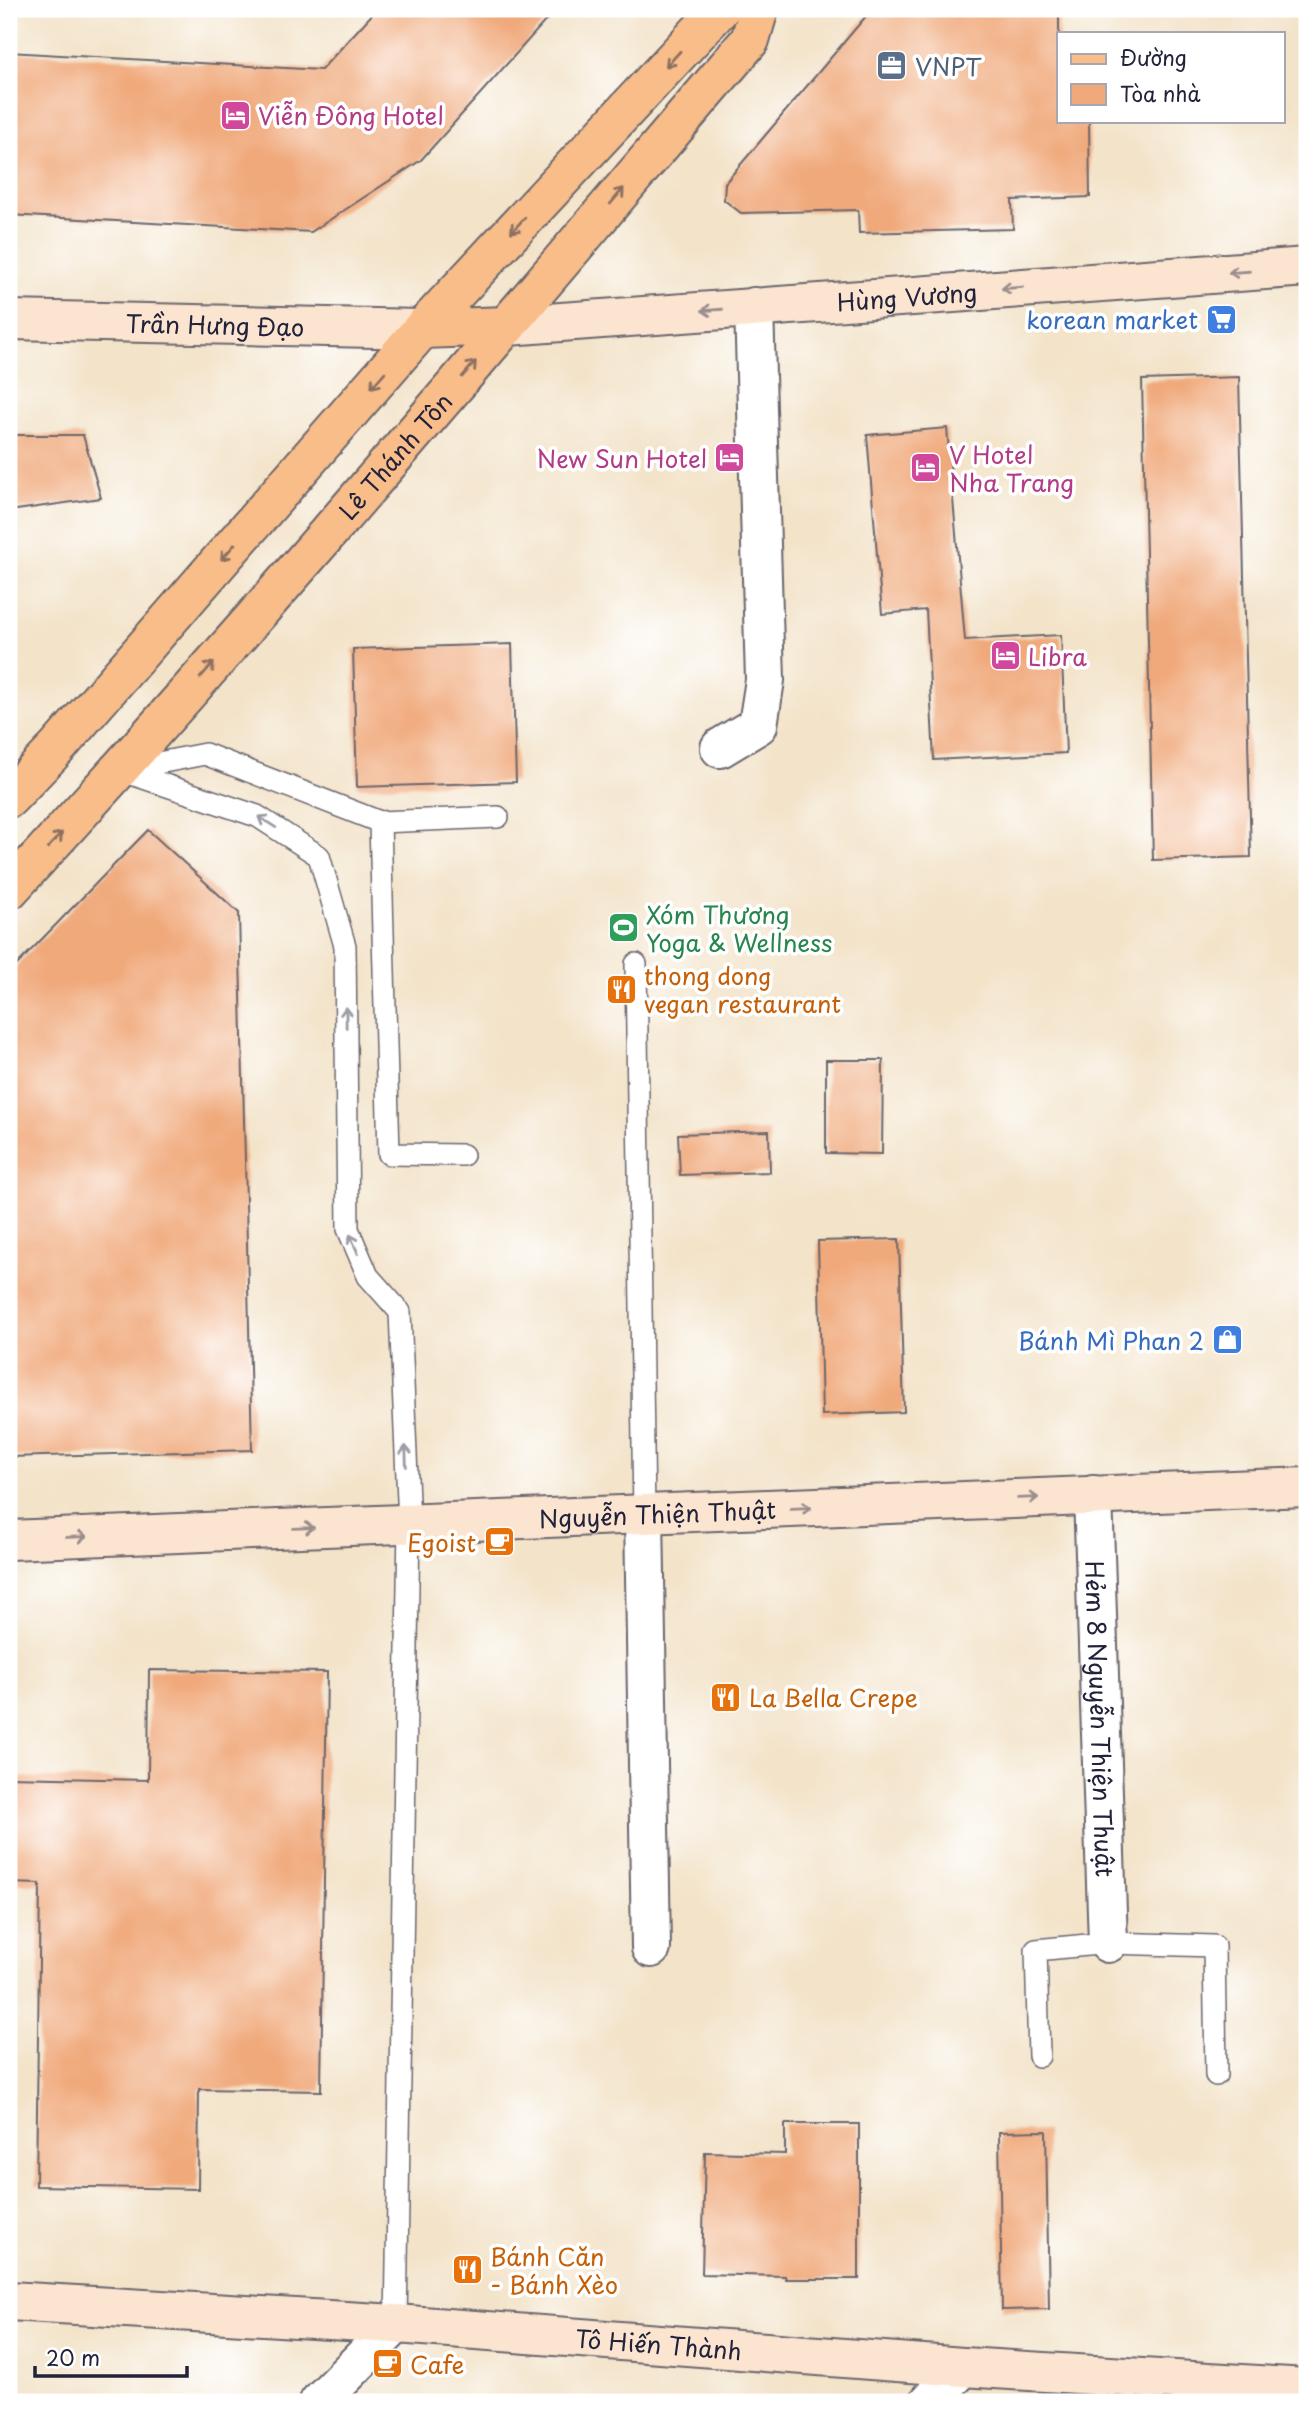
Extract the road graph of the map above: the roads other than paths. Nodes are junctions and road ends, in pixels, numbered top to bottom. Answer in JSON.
{"nodes":[{"id":1,"x":720,"y":9,"type":"edge"},
{"id":2,"x":760,"y":9,"type":"edge"},
{"id":3,"x":1307,"y":267,"type":"edge"},
{"id":4,"x":754,"y":307,"type":"junction"},
{"id":5,"x":9,"y":320,"type":"edge"},
{"id":6,"x":507,"y":326,"type":"junction"},
{"id":7,"x":422,"y":329,"type":"junction"},
{"id":8,"x":62,"y":742,"type":"junction"},
{"id":9,"x":720,"y":748,"type":"dead end"},
{"id":10,"x":120,"y":770,"type":"junction"},
{"id":11,"x":9,"y":798,"type":"edge"},
{"id":12,"x":498,"y":817,"type":"dead end"},
{"id":13,"x":380,"y":822,"type":"junction"},
{"id":14,"x":9,"y":890,"type":"edge"},
{"id":15,"x":636,"y":964,"type":"dead end"},
{"id":16,"x":463,"y":1155,"type":"dead end"},
{"id":17,"x":1307,"y":1487,"type":"edge"},
{"id":18,"x":1093,"y":1495,"type":"junction"},
{"id":19,"x":644,"y":1514,"type":"junction"},
{"id":20,"x":409,"y":1524,"type":"junction"},
{"id":21,"x":9,"y":1540,"type":"edge"},
{"id":22,"x":1108,"y":1943,"type":"junction"},
{"id":23,"x":651,"y":1948,"type":"dead end"},
{"id":24,"x":1038,"y":2056,"type":"dead end"},
{"id":25,"x":1216,"y":2075,"type":"dead end"},
{"id":26,"x":9,"y":2301,"type":"edge"},
{"id":27,"x":396,"y":2324,"type":"junction"},
{"id":28,"x":963,"y":2367,"type":"junction"},
{"id":29,"x":1307,"y":2388,"type":"edge"},
{"id":30,"x":319,"y":2402,"type":"edge"},
{"id":31,"x":929,"y":2402,"type":"edge"}],
"edges":[{"from":1,"to":7,"type":"main road","one_way":true},
{"from":6,"to":2,"type":"main road","name":"Lê Thánh Tôn","one_way":true},
{"from":3,"to":4,"type":"street","name":"Hùng Vương","one_way":true},
{"from":4,"to":6,"type":"street","name":"Hùng Vương","one_way":true},
{"from":4,"to":9,"type":"street"},
{"from":5,"to":7,"type":"street","name":"Trần Hưng Đạo"},
{"from":6,"to":7,"type":"main road"},
{"from":10,"to":6,"type":"main road","name":"Lê Thánh Tôn","one_way":true},
{"from":7,"to":8,"type":"main road","one_way":true},
{"from":8,"to":10,"type":"main road"},
{"from":8,"to":11,"type":"main road"},
{"from":10,"to":13,"type":"lane"},
{"from":14,"to":10,"type":"main road","name":"Lê Thánh Tôn","one_way":true},
{"from":20,"to":10,"type":"lane","one_way":true},
{"from":12,"to":13,"type":"lane"},
{"from":13,"to":16,"type":"lane"},
{"from":15,"to":19,"type":"lane"},
{"from":17,"to":18,"type":"street","name":"Nguyễn Thiện Thuật"},
{"from":19,"to":18,"type":"street","name":"Nguyễn Thiện Thuật","one_way":true},
{"from":18,"to":22,"type":"street","name":"Hẻm 8 Nguyễn Thiện Thuật"},
{"from":19,"to":20,"type":"street","name":"Nguyễn Thiện Thuật"},
{"from":19,"to":23,"type":"street"},
{"from":21,"to":20,"type":"street","name":"Nguyễn Thiện Thuật","one_way":true},
{"from":20,"to":27,"type":"lane"},
{"from":22,"to":24,"type":"lane"},
{"from":22,"to":25,"type":"lane"},
{"from":26,"to":27,"type":"street","name":"Tô Hiến Thành"},
{"from":27,"to":28,"type":"street","name":"Tô Hiến Thành"},
{"from":27,"to":30,"type":"street"},
{"from":28,"to":29,"type":"street","name":"Tô Hiến Thành"},
{"from":28,"to":31,"type":"street"}]}
